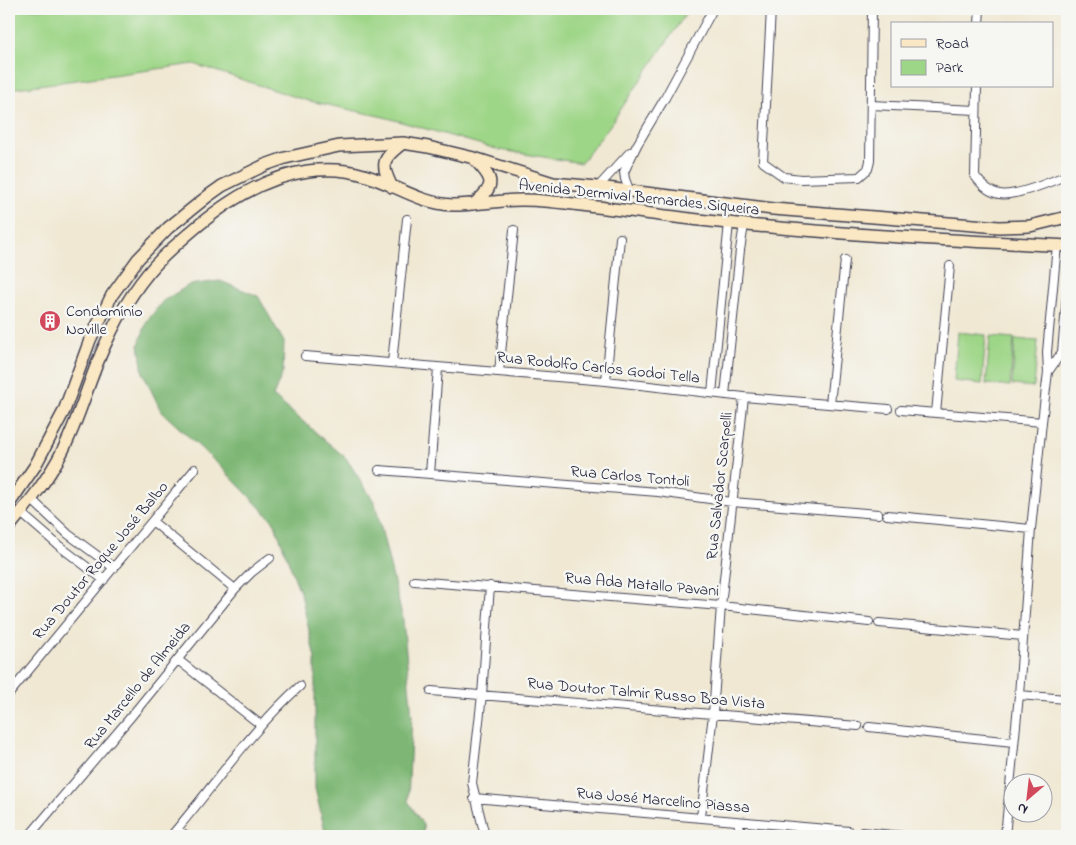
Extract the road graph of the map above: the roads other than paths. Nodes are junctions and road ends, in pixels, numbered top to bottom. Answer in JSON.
{"nodes":[{"id":1,"x":713,"y":9,"type":"edge"},
{"id":2,"x":771,"y":9,"type":"edge"},
{"id":3,"x":872,"y":9,"type":"edge"},
{"id":4,"x":980,"y":9,"type":"edge"},
{"id":5,"x":979,"y":22,"type":"edge"},
{"id":6,"x":977,"y":88,"type":"edge"},
{"id":7,"x":872,"y":105,"type":"junction"},
{"id":8,"x":976,"y":110,"type":"junction"},
{"id":9,"x":403,"y":143,"type":"junction"},
{"id":10,"x":637,"y":145,"type":"junction"},
{"id":11,"x":474,"y":158,"type":"junction"},
{"id":12,"x":1067,"y":175,"type":"edge"},
{"id":13,"x":392,"y":187,"type":"junction"},
{"id":14,"x":598,"y":187,"type":"junction"},
{"id":15,"x":630,"y":192,"type":"junction"},
{"id":16,"x":474,"y":204,"type":"junction"},
{"id":17,"x":1067,"y":217,"type":"edge"},
{"id":18,"x":407,"y":218,"type":"dead end"},
{"id":19,"x":728,"y":223,"type":"junction"},
{"id":20,"x":744,"y":225,"type":"junction"},
{"id":21,"x":514,"y":230,"type":"dead end"},
{"id":22,"x":620,"y":238,"type":"dead end"},
{"id":23,"x":1062,"y":246,"type":"edge"},
{"id":24,"x":845,"y":260,"type":"dead end"},
{"id":25,"x":950,"y":266,"type":"dead end"},
{"id":26,"x":1067,"y":296,"type":"edge"},
{"id":27,"x":1047,"y":352,"type":"junction"},
{"id":28,"x":1064,"y":352,"type":"edge"},
{"id":29,"x":305,"y":356,"type":"dead end"},
{"id":30,"x":392,"y":363,"type":"junction"},
{"id":31,"x":438,"y":368,"type":"junction"},
{"id":32,"x":499,"y":372,"type":"junction"},
{"id":33,"x":1048,"y":372,"type":"junction"},
{"id":34,"x":606,"y":381,"type":"junction"},
{"id":35,"x":712,"y":393,"type":"junction"},
{"id":36,"x":725,"y":395,"type":"junction"},
{"id":37,"x":744,"y":397,"type":"junction"},
{"id":38,"x":830,"y":404,"type":"junction"},
{"id":39,"x":888,"y":409,"type":"dead end"},
{"id":40,"x":901,"y":410,"type":"dead end"},
{"id":41,"x":936,"y":413,"type":"junction"},
{"id":42,"x":1042,"y":422,"type":"junction"},
{"id":43,"x":195,"y":469,"type":"dead end"},
{"id":44,"x":379,"y":470,"type":"dead end"},
{"id":45,"x":430,"y":474,"type":"junction"},
{"id":46,"x":31,"y":499,"type":"junction"},
{"id":47,"x":732,"y":502,"type":"junction"},
{"id":48,"x":9,"y":504,"type":"edge"},
{"id":49,"x":20,"y":513,"type":"junction"},
{"id":50,"x":878,"y":514,"type":"dead end"},
{"id":51,"x":887,"y":515,"type":"dead end"},
{"id":52,"x":152,"y":522,"type":"junction"},
{"id":53,"x":9,"y":527,"type":"edge"},
{"id":54,"x":1031,"y":529,"type":"junction"},
{"id":55,"x":270,"y":558,"type":"dead end"},
{"id":56,"x":114,"y":568,"type":"junction"},
{"id":57,"x":104,"y":580,"type":"junction"},
{"id":58,"x":414,"y":581,"type":"dead end"},
{"id":59,"x":490,"y":586,"type":"junction"},
{"id":60,"x":234,"y":589,"type":"junction"},
{"id":61,"x":721,"y":606,"type":"junction"},
{"id":62,"x":868,"y":622,"type":"dead end"},
{"id":63,"x":879,"y":623,"type":"dead end"},
{"id":64,"x":1023,"y":636,"type":"junction"},
{"id":65,"x":178,"y":660,"type":"junction"},
{"id":66,"x":300,"y":686,"type":"dead end"},
{"id":67,"x":431,"y":690,"type":"dead end"},
{"id":68,"x":9,"y":694,"type":"edge"},
{"id":69,"x":482,"y":694,"type":"junction"},
{"id":70,"x":1019,"y":695,"type":"junction"},
{"id":71,"x":1066,"y":699,"type":"dead end"},
{"id":72,"x":713,"y":714,"type":"junction"},
{"id":73,"x":261,"y":726,"type":"junction"},
{"id":74,"x":858,"y":726,"type":"dead end"},
{"id":75,"x":869,"y":727,"type":"dead end"},
{"id":76,"x":1013,"y":742,"type":"junction"},
{"id":77,"x":474,"y":798,"type":"junction"},
{"id":78,"x":701,"y":817,"type":"junction"},
{"id":79,"x":738,"y":822,"type":"junction"},
{"id":80,"x":177,"y":829,"type":"junction"},
{"id":81,"x":849,"y":831,"type":"dead end"},
{"id":82,"x":862,"y":832,"type":"dead end"},
{"id":83,"x":29,"y":836,"type":"edge"},
{"id":84,"x":172,"y":836,"type":"edge"},
{"id":85,"x":186,"y":836,"type":"edge"},
{"id":86,"x":485,"y":836,"type":"edge"},
{"id":87,"x":741,"y":836,"type":"edge"},
{"id":88,"x":903,"y":836,"type":"edge"},
{"id":89,"x":1005,"y":836,"type":"edge"}],
"edges":[{"from":1,"to":10,"type":"street"},
{"from":2,"to":7,"type":"street"},
{"from":3,"to":7,"type":"street"},
{"from":4,"to":5,"type":"street"},
{"from":6,"to":8,"type":"street"},
{"from":7,"to":8,"type":"street"},
{"from":8,"to":12,"type":"street"},
{"from":9,"to":11,"type":"main road","name":"Avenida Dermival Bernardes Siqueira"},
{"from":9,"to":13,"type":"main road"},
{"from":9,"to":48,"type":"main road","name":"Avenida Dermival Bernardes Siqueira"},
{"from":10,"to":14,"type":"street"},
{"from":10,"to":15,"type":"street"},
{"from":11,"to":14,"type":"main road","name":"Avenida Dermival Bernardes Siqueira"},
{"from":11,"to":16,"type":"main road"},
{"from":13,"to":16,"type":"main road","name":"Avenida Dermival Bernardes Siqueira"},
{"from":13,"to":46,"type":"main road","name":"Avenida Dermival Bernardes Siqueira"},
{"from":14,"to":15,"type":"main road","name":"Avenida Dermival Bernardes Siqueira"},
{"from":15,"to":17,"type":"main road","name":"Avenida Dermival Bernardes Siqueira"},
{"from":16,"to":19,"type":"main road","name":"Avenida Dermival Bernardes Siqueira"},
{"from":18,"to":30,"type":"street"},
{"from":19,"to":20,"type":"main road","name":"Avenida Dermival Bernardes Siqueira"},
{"from":19,"to":35,"type":"street"},
{"from":20,"to":23,"type":"main road","name":"Avenida Dermival Bernardes Siqueira"},
{"from":20,"to":36,"type":"street"},
{"from":21,"to":32,"type":"street"},
{"from":22,"to":34,"type":"street"},
{"from":23,"to":27,"type":"street"},
{"from":24,"to":38,"type":"street"},
{"from":25,"to":41,"type":"street"},
{"from":26,"to":28,"type":"street"},
{"from":27,"to":28,"type":"street"},
{"from":27,"to":33,"type":"street"},
{"from":28,"to":33,"type":"street"},
{"from":29,"to":30,"type":"street","name":"Rua Rodolfo Carlos Godoi Tella"},
{"from":30,"to":31,"type":"street","name":"Rua Rodolfo Carlos Godoi Tella"},
{"from":31,"to":32,"type":"street","name":"Rua Rodolfo Carlos Godoi Tella"},
{"from":31,"to":45,"type":"street"},
{"from":32,"to":34,"type":"street","name":"Rua Rodolfo Carlos Godoi Tella"},
{"from":33,"to":42,"type":"street"},
{"from":34,"to":35,"type":"street","name":"Rua Rodolfo Carlos Godoi Tella"},
{"from":35,"to":36,"type":"street","name":"Rua Rodolfo Carlos Godoi Tella"},
{"from":36,"to":37,"type":"street","name":"Rua Rodolfo Carlos Godoi Tella"},
{"from":37,"to":38,"type":"street","name":"Rua Rodolfo Carlos Godoi Tella"},
{"from":37,"to":47,"type":"street","name":"Rua Salvador Scarpelli"},
{"from":38,"to":39,"type":"street","name":"Rua Rodolfo Carlos Godoi Tella"},
{"from":40,"to":41,"type":"street"},
{"from":41,"to":42,"type":"street"},
{"from":42,"to":54,"type":"street"},
{"from":43,"to":52,"type":"street","name":"Rua Doutor Roque José Balbo"},
{"from":44,"to":45,"type":"street","name":"Rua Carlos Tontoli"},
{"from":45,"to":47,"type":"street","name":"Rua Carlos Tontoli"},
{"from":46,"to":49,"type":"main road","name":"Avenida Dermival Bernardes Siqueira"},
{"from":46,"to":56,"type":"street"},
{"from":47,"to":50,"type":"street","name":"Rua Carlos Tontoli"},
{"from":47,"to":61,"type":"street","name":"Rua Salvador Scarpelli"},
{"from":49,"to":53,"type":"main road","name":"Avenida Dermival Bernardes Siqueira"},
{"from":49,"to":57,"type":"street"},
{"from":51,"to":54,"type":"street"},
{"from":52,"to":56,"type":"street","name":"Rua Doutor Roque José Balbo"},
{"from":52,"to":60,"type":"street"},
{"from":54,"to":64,"type":"street"},
{"from":55,"to":60,"type":"street","name":"Rua Marcello de Almeida"},
{"from":56,"to":57,"type":"street","name":"Rua Doutor Roque José Balbo"},
{"from":57,"to":68,"type":"street","name":"Rua Doutor Roque José Balbo"},
{"from":58,"to":59,"type":"street","name":"Rua Ada Matallo Pavani"},
{"from":59,"to":61,"type":"street","name":"Rua Ada Matallo Pavani"},
{"from":59,"to":69,"type":"street"},
{"from":60,"to":65,"type":"street","name":"Rua Marcello de Almeida"},
{"from":61,"to":62,"type":"street","name":"Rua Ada Matallo Pavani"},
{"from":61,"to":72,"type":"street","name":"Rua Salvador Scarpelli"},
{"from":63,"to":64,"type":"street"},
{"from":64,"to":70,"type":"street"},
{"from":65,"to":73,"type":"street"},
{"from":65,"to":83,"type":"street","name":"Rua Marcello de Almeida"},
{"from":66,"to":73,"type":"street"},
{"from":67,"to":69,"type":"street","name":"Rua Doutor Talmir Russo Boa Vista"},
{"from":69,"to":72,"type":"street","name":"Rua Doutor Talmir Russo Boa Vista"},
{"from":69,"to":77,"type":"street"},
{"from":70,"to":71,"type":"street"},
{"from":70,"to":76,"type":"street"},
{"from":72,"to":74,"type":"street","name":"Rua Doutor Talmir Russo Boa Vista"},
{"from":72,"to":78,"type":"street","name":"Rua Salvador Scarpelli"},
{"from":73,"to":80,"type":"street"},
{"from":75,"to":76,"type":"street"},
{"from":76,"to":89,"type":"street"},
{"from":77,"to":78,"type":"street","name":"Rua José Marcelino Piassa"},
{"from":77,"to":86,"type":"street"},
{"from":78,"to":79,"type":"street","name":"Rua José Marcelino Piassa"},
{"from":79,"to":81,"type":"street","name":"Rua José Marcelino Piassa"},
{"from":79,"to":87,"type":"street"},
{"from":80,"to":84,"type":"street"},
{"from":80,"to":85,"type":"street"},
{"from":82,"to":88,"type":"street"}]}
